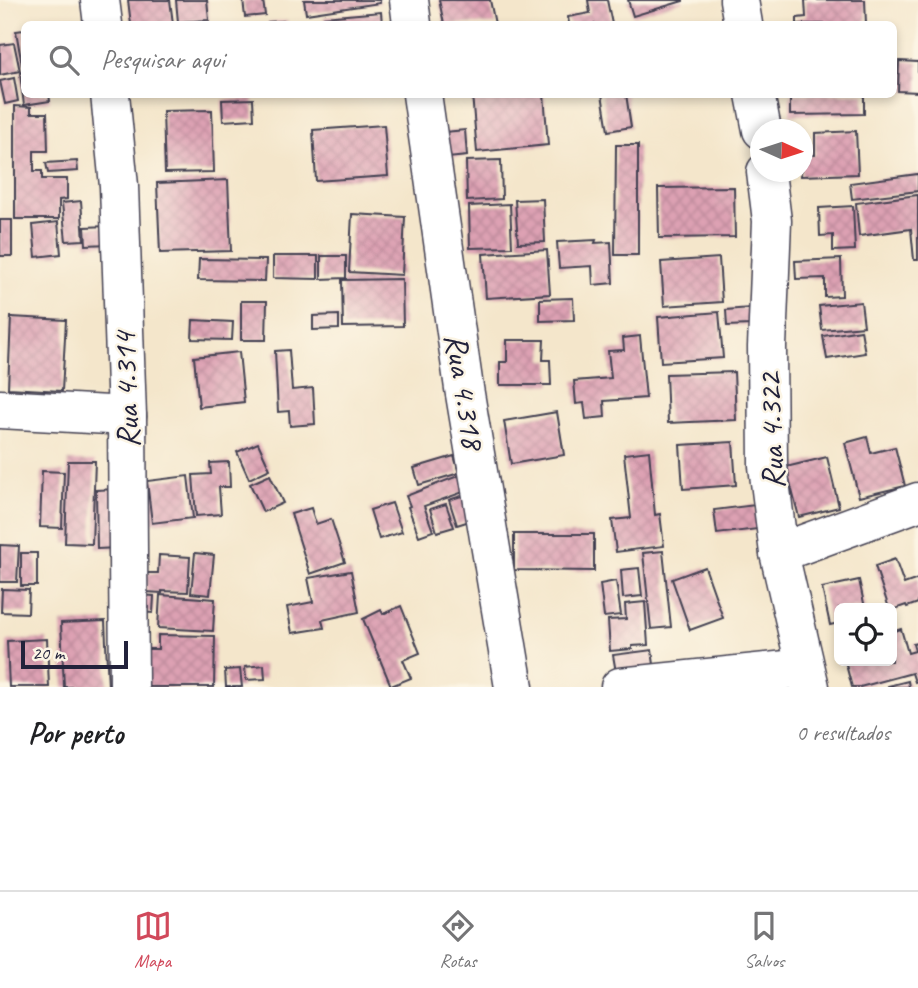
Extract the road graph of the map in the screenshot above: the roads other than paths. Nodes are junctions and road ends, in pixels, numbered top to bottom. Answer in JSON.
{"nodes":[{"id":1,"x":100,"y":0,"type":"edge"},
{"id":2,"x":409,"y":0,"type":"edge"},
{"id":3,"x":739,"y":0,"type":"edge"},
{"id":4,"x":103,"y":21,"type":"edge"},
{"id":5,"x":412,"y":21,"type":"edge"},
{"id":6,"x":742,"y":21,"type":"edge"},
{"id":7,"x":110,"y":98,"type":"edge"},
{"id":8,"x":423,"y":98,"type":"edge"},
{"id":9,"x":756,"y":98,"type":"edge"},
{"id":10,"x":760,"y":119,"type":"edge"},
{"id":11,"x":767,"y":182,"type":"edge"},
{"id":12,"x":0,"y":409,"type":"edge"},
{"id":13,"x":127,"y":416,"type":"junction"},
{"id":14,"x":918,"y":502,"type":"edge"},
{"id":15,"x":779,"y":553,"type":"junction"},
{"id":16,"x":807,"y":677,"type":"edge"},
{"id":17,"x":129,"y":687,"type":"edge"},
{"id":18,"x":514,"y":687,"type":"edge"},
{"id":19,"x":620,"y":687,"type":"edge"}],
"edges":[{"from":1,"to":4,"type":"street"},
{"from":2,"to":5,"type":"street"},
{"from":3,"to":6,"type":"street"},
{"from":7,"to":13,"type":"street","name":"Rua 4.314"},
{"from":8,"to":18,"type":"street","name":"Rua 4.318"},
{"from":9,"to":10,"type":"street"},
{"from":11,"to":15,"type":"street","name":"Rua 4.322"},
{"from":12,"to":13,"type":"street"},
{"from":13,"to":17,"type":"street","name":"Rua 4.314"},
{"from":14,"to":15,"type":"street"},
{"from":15,"to":16,"type":"street","name":"Rua 4.322"},
{"from":16,"to":19,"type":"street"}]}
